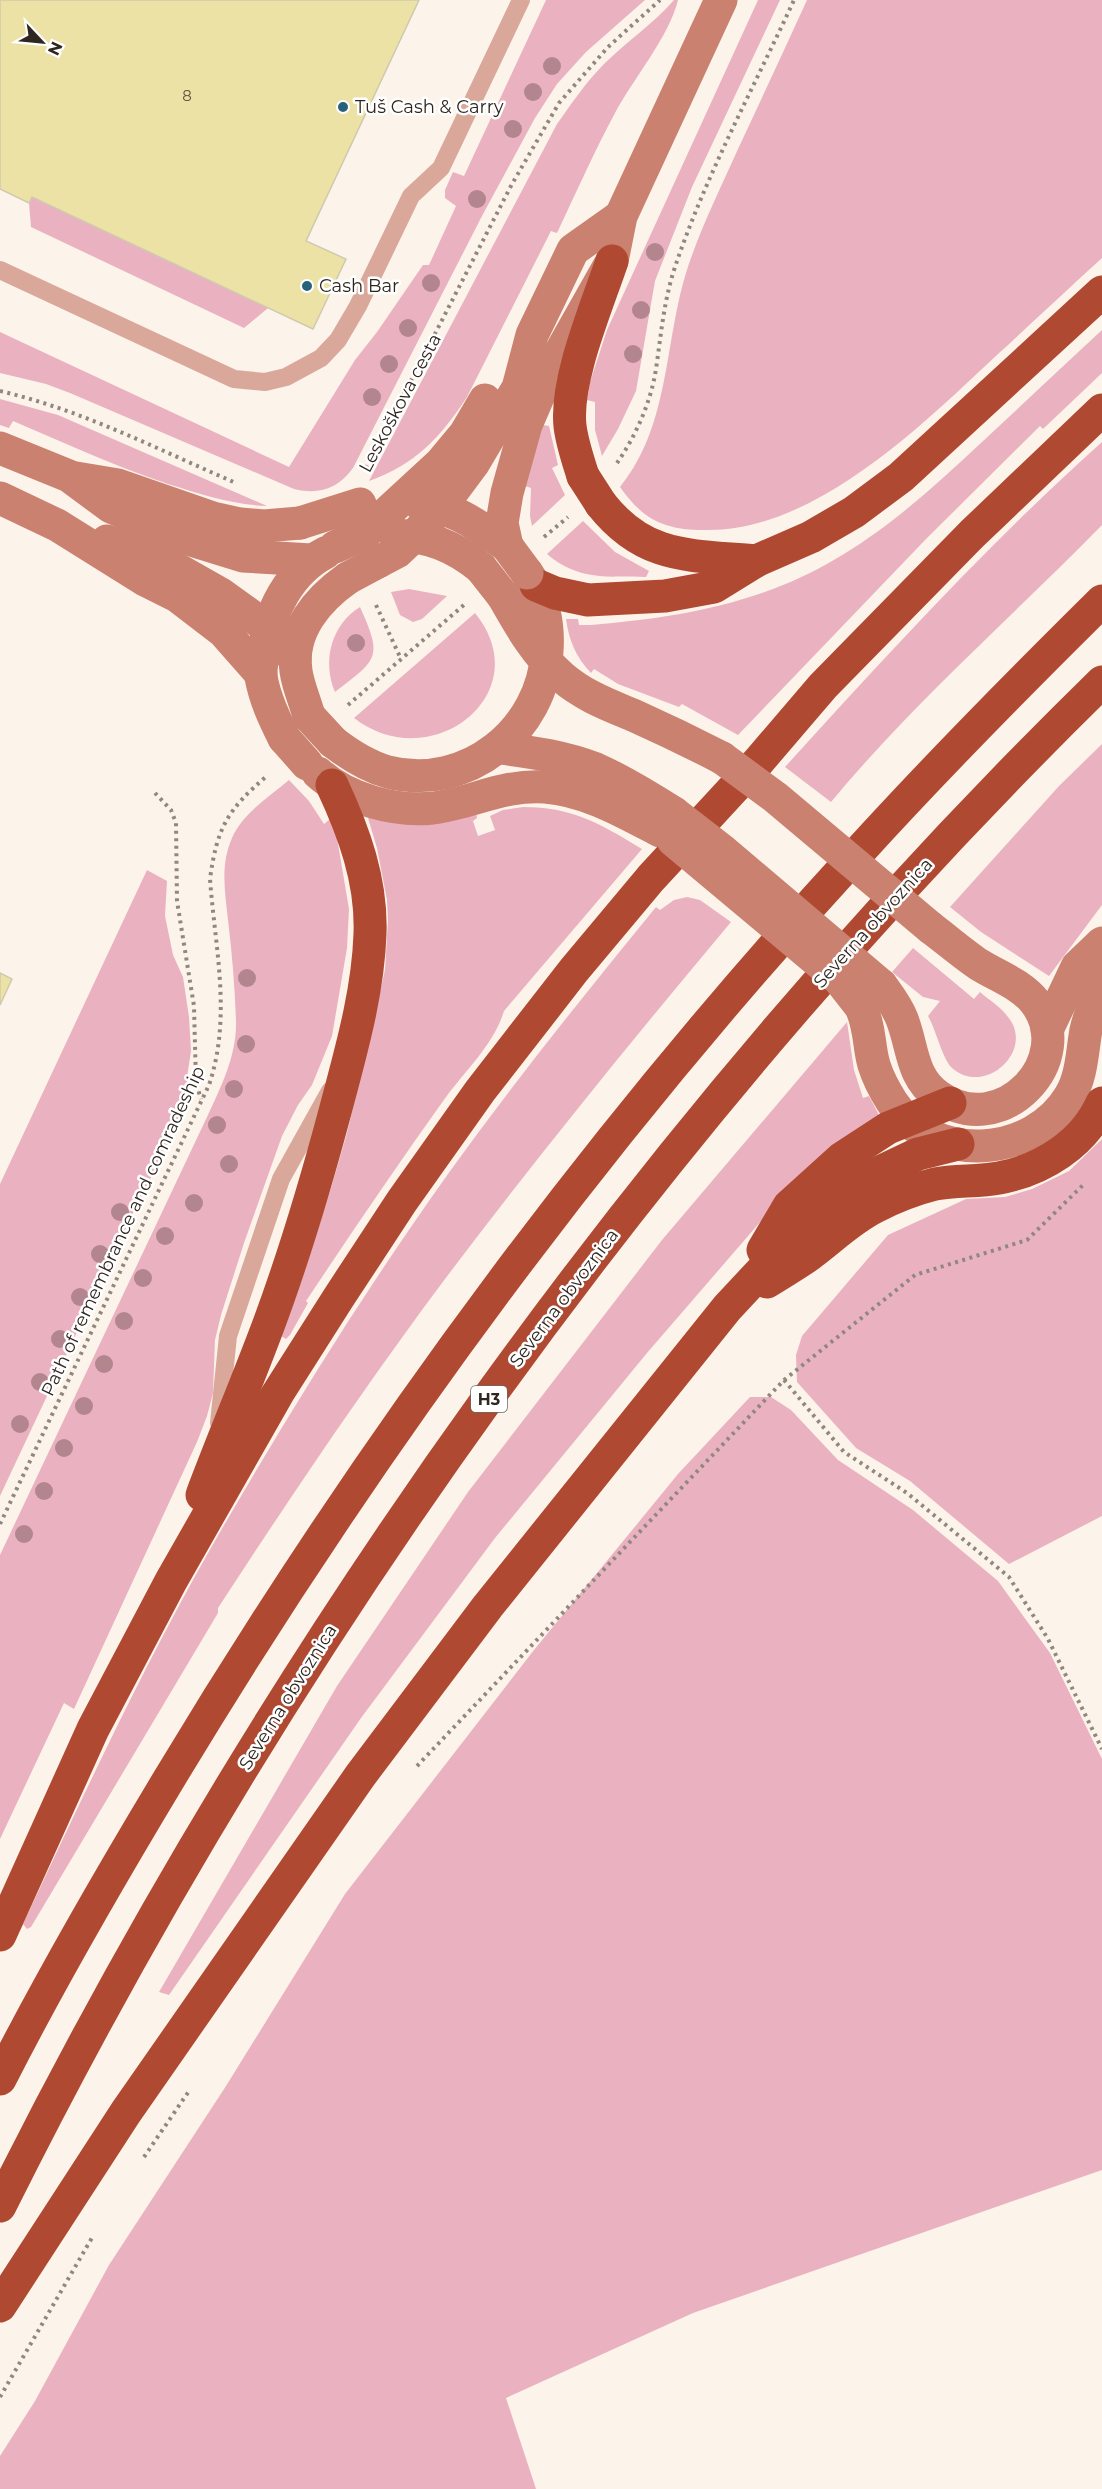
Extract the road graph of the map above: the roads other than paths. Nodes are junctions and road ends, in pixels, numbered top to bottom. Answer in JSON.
{"nodes":[{"id":1,"x":521,"y":0,"type":"edge"},
{"id":2,"x":722,"y":0,"type":"edge"},
{"id":3,"x":621,"y":216,"type":"junction"},
{"id":4,"x":612,"y":261,"type":"junction"},
{"id":5,"x":0,"y":270,"type":"edge"},
{"id":6,"x":1102,"y":292,"type":"edge"},
{"id":7,"x":532,"y":335,"type":"junction"},
{"id":8,"x":1102,"y":410,"type":"edge"},
{"id":9,"x":0,"y":448,"type":"edge"},
{"id":10,"x":69,"y":476,"type":"junction"},
{"id":11,"x":0,"y":498,"type":"edge"},
{"id":12,"x":399,"y":503,"type":"junction"},
{"id":13,"x":441,"y":507,"type":"junction"},
{"id":14,"x":366,"y":519,"type":"junction"},
{"id":15,"x":57,"y":525,"type":"junction"},
{"id":16,"x":415,"y":536,"type":"junction"},
{"id":17,"x":507,"y":546,"type":"junction"},
{"id":18,"x":323,"y":554,"type":"junction"},
{"id":19,"x":756,"y":561,"type":"junction"},
{"id":20,"x":532,"y":579,"type":"junction"},
{"id":21,"x":1102,"y":601,"type":"edge"},
{"id":22,"x":268,"y":627,"type":"junction"},
{"id":23,"x":295,"y":659,"type":"junction"},
{"id":24,"x":547,"y":663,"type":"junction"},
{"id":25,"x":261,"y":674,"type":"junction"},
{"id":26,"x":1102,"y":682,"type":"edge"},
{"id":27,"x":500,"y":747,"type":"junction"},
{"id":28,"x":332,"y":786,"type":"junction"},
{"id":29,"x":667,"y":822,"type":"junction"},
{"id":30,"x":1102,"y":943,"type":"edge"},
{"id":31,"x":1102,"y":982,"type":"edge"},
{"id":32,"x":871,"y":996,"type":"junction"},
{"id":33,"x":1047,"y":1030,"type":"junction"},
{"id":34,"x":950,"y":1103,"type":"junction"},
{"id":35,"x":1102,"y":1103,"type":"edge"},
{"id":36,"x":907,"y":1119,"type":"junction"},
{"id":37,"x":958,"y":1144,"type":"junction"},
{"id":38,"x":727,"y":1308,"type":"junction"},
{"id":39,"x":171,"y":1581,"type":"junction"},
{"id":40,"x":0,"y":1935,"type":"edge"},
{"id":41,"x":0,"y":2079,"type":"edge"},
{"id":42,"x":0,"y":2206,"type":"edge"},
{"id":43,"x":0,"y":2306,"type":"edge"}],
"edges":[{"from":1,"to":5,"type":"lane"},
{"from":2,"to":3,"type":"main road"},
{"from":3,"to":4,"type":"main road"},
{"from":3,"to":7,"type":"main road"},
{"from":4,"to":17,"type":"main road"},
{"from":4,"to":19,"type":"highway","bridge":true},
{"from":6,"to":19,"type":"highway"},
{"from":7,"to":12,"type":"main road"},
{"from":7,"to":13,"type":"main road"},
{"from":8,"to":39,"type":"highway"},
{"from":9,"to":10,"type":"main road"},
{"from":10,"to":14,"type":"main road","bridge":true},
{"from":10,"to":18,"type":"main road"},
{"from":11,"to":15,"type":"main road"},
{"from":12,"to":13,"type":"main road"},
{"from":12,"to":14,"type":"main road"},
{"from":13,"to":16,"type":"main road"},
{"from":13,"to":17,"type":"main road"},
{"from":14,"to":16,"type":"main road"},
{"from":14,"to":18,"type":"main road","bridge":true},
{"from":14,"to":23,"type":"main road","bridge":true},
{"from":15,"to":22,"type":"main road"},
{"from":15,"to":25,"type":"main road"},
{"from":16,"to":24,"type":"main road","bridge":true},
{"from":17,"to":20,"type":"main road","bridge":true},
{"from":18,"to":22,"type":"main road"},
{"from":19,"to":20,"type":"highway"},
{"from":20,"to":24,"type":"main road"},
{"from":21,"to":41,"type":"highway"},
{"from":22,"to":23,"type":"main road"},
{"from":22,"to":25,"type":"main road"},
{"from":23,"to":27,"type":"main road"},
{"from":24,"to":27,"type":"main road"},
{"from":24,"to":33,"type":"main road","bridge":true},
{"from":25,"to":28,"type":"main road","bridge":true},
{"from":26,"to":42,"type":"highway","name":"Severna obvoznica","number":"H3"},
{"from":27,"to":29,"type":"main road"},
{"from":28,"to":29,"type":"main road"},
{"from":28,"to":39,"type":"highway"},
{"from":29,"to":32,"type":"main road","bridge":true},
{"from":30,"to":33,"type":"main road"},
{"from":31,"to":37,"type":"main road"},
{"from":32,"to":34,"type":"main road"},
{"from":32,"to":36,"type":"main road"},
{"from":33,"to":34,"type":"main road"},
{"from":34,"to":36,"type":"highway"},
{"from":35,"to":38,"type":"highway"},
{"from":36,"to":37,"type":"main road"},
{"from":36,"to":38,"type":"highway"},
{"from":37,"to":38,"type":"highway"},
{"from":38,"to":43,"type":"highway"},
{"from":39,"to":40,"type":"highway"}]}
